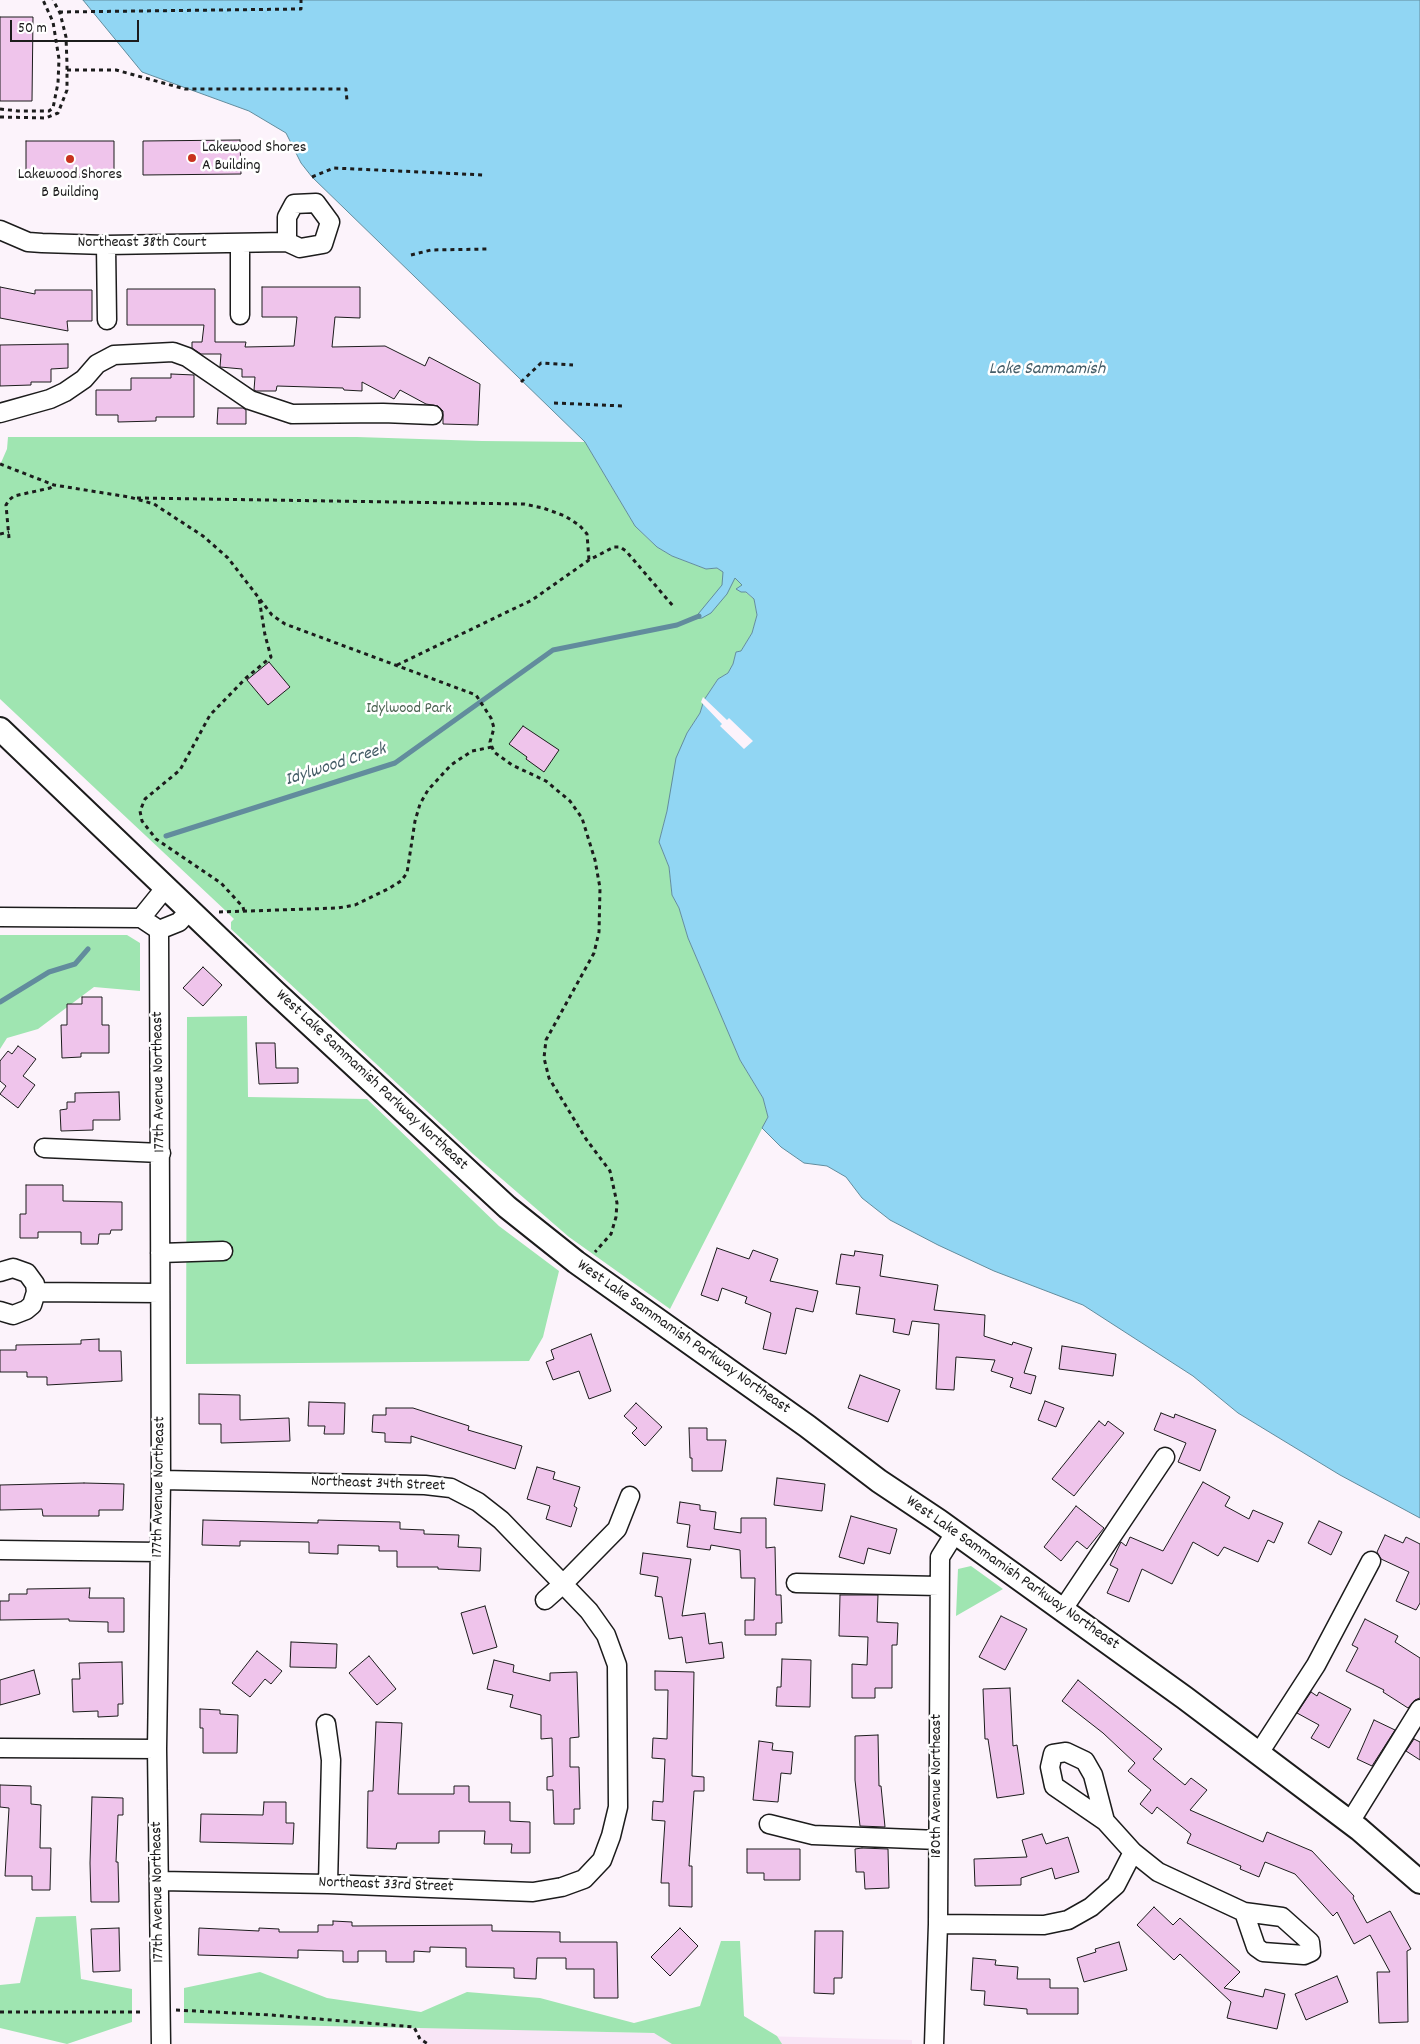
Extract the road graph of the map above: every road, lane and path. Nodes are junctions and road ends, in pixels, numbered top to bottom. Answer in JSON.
{"nodes":[{"id":1,"x":43,"y":0,"type":"edge"},
{"id":2,"x":53,"y":0,"type":"edge"},
{"id":3,"x":300,"y":0,"type":"edge"},
{"id":4,"x":59,"y":12,"type":"junction"},
{"id":5,"x":67,"y":70,"type":"junction"},
{"id":6,"x":347,"y":101,"type":"dead end"},
{"id":7,"x":0,"y":109,"type":"edge"},
{"id":8,"x":0,"y":118,"type":"edge"},
{"id":9,"x":484,"y":175,"type":"dead end"},
{"id":10,"x":312,"y":177,"type":"dead end"},
{"id":11,"x":0,"y":230,"type":"edge"},
{"id":12,"x":287,"y":242,"type":"dead end"},
{"id":13,"x":240,"y":243,"type":"junction"},
{"id":14,"x":106,"y":245,"type":"junction"},
{"id":15,"x":488,"y":249,"type":"dead end"},
{"id":16,"x":411,"y":255,"type":"dead end"},
{"id":17,"x":240,"y":315,"type":"dead end"},
{"id":18,"x":107,"y":320,"type":"dead end"},
{"id":19,"x":573,"y":365,"type":"dead end"},
{"id":20,"x":521,"y":382,"type":"dead end"},
{"id":21,"x":554,"y":403,"type":"dead end"},
{"id":22,"x":624,"y":406,"type":"dead end"},
{"id":23,"x":0,"y":413,"type":"edge"},
{"id":24,"x":433,"y":415,"type":"dead end"},
{"id":25,"x":0,"y":464,"type":"edge"},
{"id":26,"x":54,"y":485,"type":"junction"},
{"id":27,"x":128,"y":497,"type":"junction"},
{"id":28,"x":0,"y":516,"type":"edge"},
{"id":29,"x":7,"y":516,"type":"junction"},
{"id":30,"x":9,"y":532,"type":"junction"},
{"id":31,"x":0,"y":534,"type":"edge"},
{"id":32,"x":9,"y":538,"type":"dead end"},
{"id":33,"x":589,"y":560,"type":"junction"},
{"id":34,"x":259,"y":597,"type":"junction"},
{"id":35,"x":673,"y":606,"type":"dead end"},
{"id":36,"x":397,"y":666,"type":"junction"},
{"id":37,"x":0,"y":729,"type":"edge"},
{"id":38,"x":492,"y":747,"type":"junction"},
{"id":39,"x":166,"y":888,"type":"junction"},
{"id":40,"x":190,"y":910,"type":"junction"},
{"id":41,"x":244,"y":911,"type":"junction"},
{"id":42,"x":214,"y":913,"type":"dead end"},
{"id":43,"x":0,"y":917,"type":"edge"},
{"id":44,"x":141,"y":918,"type":"junction"},
{"id":45,"x":159,"y":930,"type":"junction"},
{"id":46,"x":44,"y":1148,"type":"dead end"},
{"id":47,"x":161,"y":1153,"type":"junction"},
{"id":48,"x":223,"y":1251,"type":"dead end"},
{"id":49,"x":160,"y":1252,"type":"junction"},
{"id":50,"x":582,"y":1267,"type":"junction"},
{"id":51,"x":0,"y":1272,"type":"edge"},
{"id":52,"x":36,"y":1292,"type":"junction"},
{"id":53,"x":160,"y":1293,"type":"junction"},
{"id":54,"x":0,"y":1311,"type":"edge"},
{"id":55,"x":1165,"y":1457,"type":"dead end"},
{"id":56,"x":162,"y":1480,"type":"junction"},
{"id":57,"x":630,"y":1496,"type":"dead end"},
{"id":58,"x":955,"y":1533,"type":"junction"},
{"id":59,"x":0,"y":1550,"type":"edge"},
{"id":60,"x":159,"y":1552,"type":"junction"},
{"id":61,"x":1371,"y":1562,"type":"dead end"},
{"id":62,"x":796,"y":1583,"type":"dead end"},
{"id":63,"x":563,"y":1584,"type":"junction"},
{"id":64,"x":939,"y":1586,"type":"junction"},
{"id":65,"x":545,"y":1600,"type":"dead end"},
{"id":66,"x":1063,"y":1609,"type":"junction"},
{"id":67,"x":1420,"y":1709,"type":"edge"},
{"id":68,"x":326,"y":1724,"type":"dead end"},
{"id":69,"x":0,"y":1748,"type":"edge"},
{"id":70,"x":157,"y":1749,"type":"junction"},
{"id":71,"x":1259,"y":1753,"type":"junction"},
{"id":72,"x":1105,"y":1821,"type":"dead end"},
{"id":73,"x":1350,"y":1822,"type":"junction"},
{"id":74,"x":769,"y":1824,"type":"dead end"},
{"id":75,"x":938,"y":1840,"type":"junction"},
{"id":76,"x":1133,"y":1852,"type":"junction"},
{"id":77,"x":602,"y":1860,"type":"joint"},
{"id":78,"x":160,"y":1881,"type":"junction"},
{"id":79,"x":1420,"y":1882,"type":"edge"},
{"id":80,"x":328,"y":1884,"type":"junction"},
{"id":81,"x":1244,"y":1912,"type":"dead end"},
{"id":82,"x":938,"y":1924,"type":"junction"},
{"id":83,"x":176,"y":2010,"type":"dead end"},
{"id":84,"x":0,"y":2012,"type":"edge"},
{"id":85,"x":145,"y":2012,"type":"dead end"},
{"id":86,"x":161,"y":2044,"type":"edge"},
{"id":87,"x":428,"y":2044,"type":"edge"},
{"id":88,"x":934,"y":2044,"type":"edge"}],
"edges":[{"from":1,"to":7,"type":"path"},
{"from":2,"to":4,"type":"path"},
{"from":3,"to":4,"type":"path"},
{"from":4,"to":5,"type":"path"},
{"from":5,"to":6,"type":"path"},
{"from":5,"to":8,"type":"path"},
{"from":9,"to":10,"type":"path"},
{"from":11,"to":14,"type":"street","name":"Northeast 38th Court"},
{"from":12,"to":13,"type":"street","name":"Northeast 38th Court"},
{"from":13,"to":14,"type":"street","name":"Northeast 38th Court"},
{"from":13,"to":17,"type":"street"},
{"from":14,"to":18,"type":"street"},
{"from":15,"to":16,"type":"path"},
{"from":19,"to":20,"type":"path"},
{"from":21,"to":22,"type":"path"},
{"from":23,"to":24,"type":"street"},
{"from":25,"to":26,"type":"path"},
{"from":26,"to":27,"type":"path"},
{"from":26,"to":29,"type":"path"},
{"from":27,"to":33,"type":"path"},
{"from":27,"to":34,"type":"path"},
{"from":28,"to":29,"type":"path"},
{"from":29,"to":30,"type":"path"},
{"from":30,"to":31,"type":"path"},
{"from":30,"to":32,"type":"path"},
{"from":33,"to":35,"type":"path"},
{"from":33,"to":36,"type":"path"},
{"from":34,"to":36,"type":"path"},
{"from":34,"to":41,"type":"path"},
{"from":36,"to":38,"type":"path"},
{"from":37,"to":39,"type":"main road","name":"West Lake Sammamish Parkway Northeast"},
{"from":38,"to":41,"type":"path"},
{"from":38,"to":50,"type":"path"},
{"from":39,"to":40,"type":"main road","name":"West Lake Sammamish Parkway Northeast"},
{"from":39,"to":44,"type":"street"},
{"from":40,"to":45,"type":"street"},
{"from":40,"to":50,"type":"main road","name":"West Lake Sammamish Parkway Northeast"},
{"from":41,"to":42,"type":"path"},
{"from":43,"to":44,"type":"street"},
{"from":44,"to":45,"type":"street"},
{"from":45,"to":47,"type":"street","name":"177th Avenue Northeast"},
{"from":46,"to":47,"type":"street"},
{"from":47,"to":49,"type":"street","name":"177th Avenue Northeast"},
{"from":48,"to":49,"type":"street"},
{"from":49,"to":53,"type":"street","name":"177th Avenue Northeast"},
{"from":50,"to":58,"type":"main road","name":"West Lake Sammamish Parkway Northeast"},
{"from":51,"to":52,"type":"street"},
{"from":52,"to":53,"type":"street"},
{"from":52,"to":54,"type":"street"},
{"from":53,"to":56,"type":"street","name":"177th Avenue Northeast"},
{"from":55,"to":66,"type":"street"},
{"from":56,"to":60,"type":"street","name":"177th Avenue Northeast"},
{"from":56,"to":63,"type":"street","name":"Northeast 34th Street"},
{"from":57,"to":63,"type":"street"},
{"from":58,"to":64,"type":"street","name":"180th Avenue Northeast"},
{"from":58,"to":66,"type":"main road","name":"West Lake Sammamish Parkway Northeast"},
{"from":59,"to":60,"type":"street"},
{"from":60,"to":70,"type":"street","name":"177th Avenue Northeast"},
{"from":61,"to":71,"type":"street"},
{"from":62,"to":64,"type":"street"},
{"from":63,"to":65,"type":"street"},
{"from":63,"to":77,"type":"street","name":"Northeast 34th Street"},
{"from":64,"to":75,"type":"street","name":"180th Avenue Northeast"},
{"from":66,"to":71,"type":"main road","name":"West Lake Sammamish Parkway Northeast"},
{"from":67,"to":73,"type":"street"},
{"from":68,"to":80,"type":"street"},
{"from":69,"to":70,"type":"street"},
{"from":70,"to":78,"type":"street","name":"177th Avenue Northeast"},
{"from":71,"to":73,"type":"main road","name":"West Lake Sammamish Parkway Northeast"},
{"from":72,"to":76,"type":"street"},
{"from":73,"to":79,"type":"main road","name":"West Lake Sammamish Parkway Northeast"},
{"from":74,"to":75,"type":"street"},
{"from":75,"to":82,"type":"street","name":"180th Avenue Northeast"},
{"from":76,"to":81,"type":"street"},
{"from":76,"to":82,"type":"street"},
{"from":77,"to":80,"type":"street","name":"Northeast 33rd Street"},
{"from":78,"to":80,"type":"street","name":"Northeast 33rd Street"},
{"from":78,"to":86,"type":"street","name":"177th Avenue Northeast"},
{"from":82,"to":88,"type":"street","name":"180th Avenue Northeast"},
{"from":83,"to":87,"type":"path"},
{"from":84,"to":85,"type":"path"}]}
